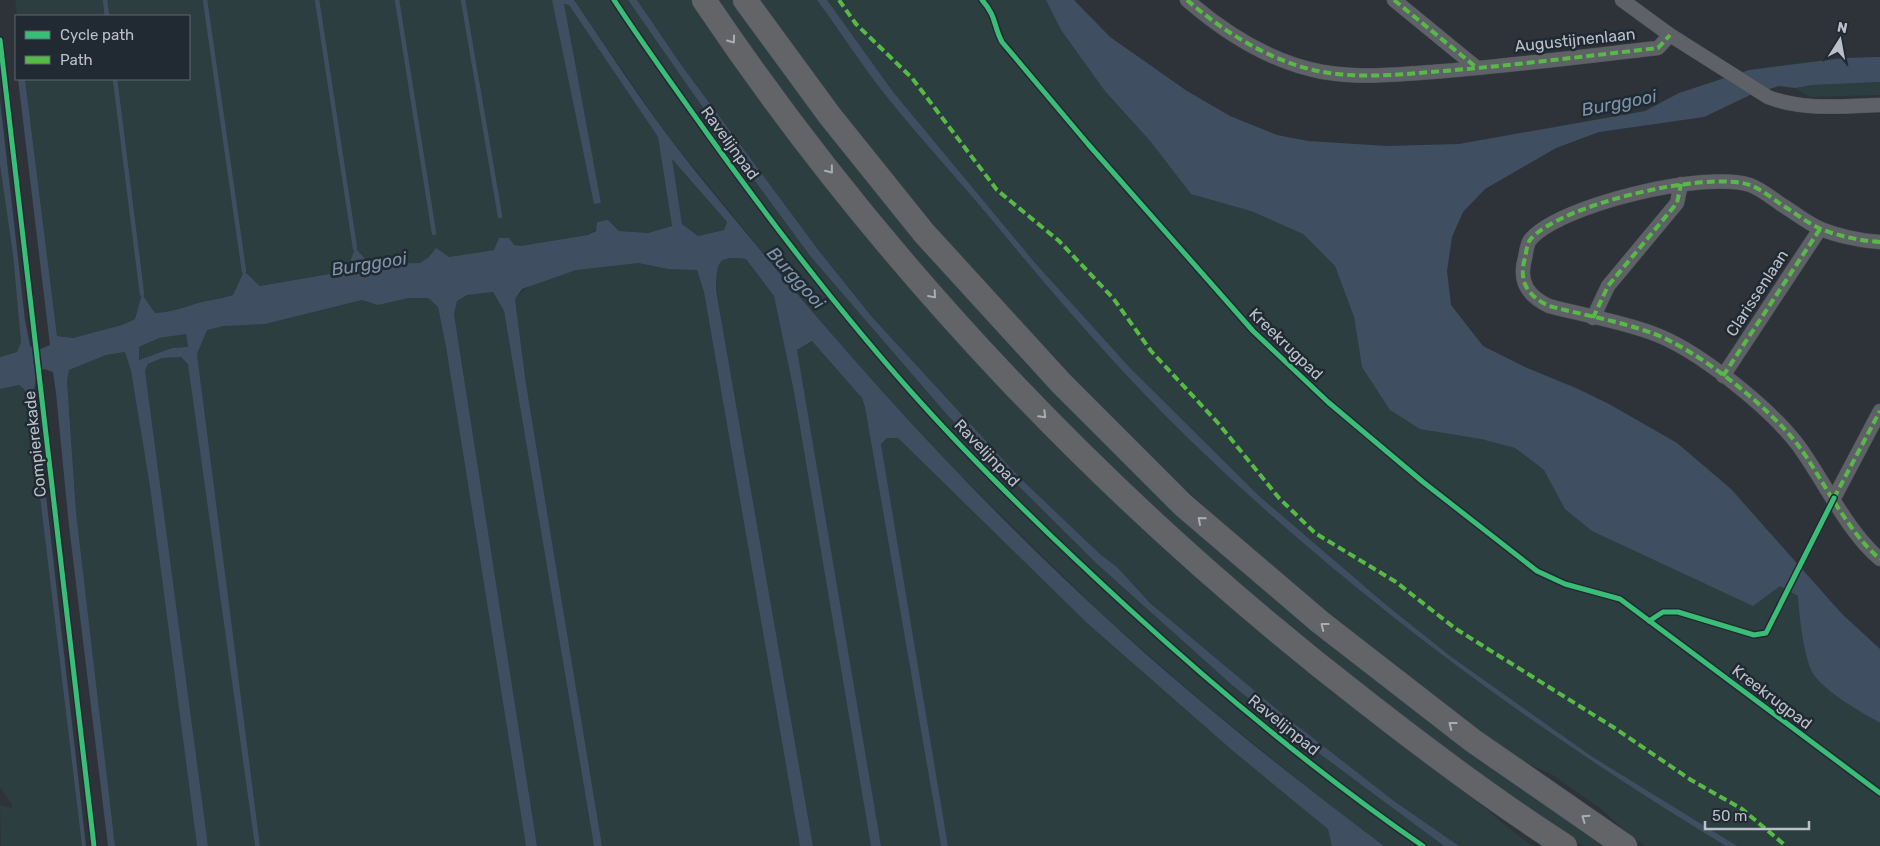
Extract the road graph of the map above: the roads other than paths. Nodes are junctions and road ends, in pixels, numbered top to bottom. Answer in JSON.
{"nodes":[{"id":1,"x":704,"y":0,"type":"edge"},
{"id":2,"x":746,"y":0,"type":"edge"},
{"id":3,"x":1187,"y":0,"type":"edge"},
{"id":4,"x":1394,"y":0,"type":"edge"},
{"id":5,"x":1622,"y":0,"type":"edge"},
{"id":6,"x":1670,"y":35,"type":"junction"},
{"id":7,"x":1477,"y":68,"type":"junction"},
{"id":8,"x":1880,"y":105,"type":"edge"},
{"id":9,"x":1681,"y":184,"type":"junction"},
{"id":10,"x":1820,"y":229,"type":"junction"},
{"id":11,"x":1880,"y":242,"type":"edge"},
{"id":12,"x":1593,"y":318,"type":"junction"},
{"id":13,"x":1723,"y":376,"type":"junction"},
{"id":14,"x":1880,"y":411,"type":"edge"},
{"id":15,"x":1834,"y":498,"type":"junction"},
{"id":16,"x":1880,"y":559,"type":"edge"},
{"id":17,"x":1565,"y":846,"type":"edge"},
{"id":18,"x":1625,"y":846,"type":"edge"}],
"edges":[{"from":1,"to":17,"type":"highway","one_way":true},
{"from":18,"to":2,"type":"highway","one_way":true},
{"from":3,"to":7,"type":"street","name":"Augustijnenlaan"},
{"from":4,"to":7,"type":"street"},
{"from":5,"to":6,"type":"street"},
{"from":6,"to":7,"type":"street","name":"Augustijnenlaan"},
{"from":6,"to":8,"type":"street"},
{"from":9,"to":10,"type":"street"},
{"from":9,"to":12,"type":"street"},
{"from":9,"to":12,"type":"street"},
{"from":10,"to":11,"type":"street"},
{"from":10,"to":13,"type":"street","name":"Clarissenlaan"},
{"from":12,"to":13,"type":"street"},
{"from":13,"to":15,"type":"street"},
{"from":14,"to":15,"type":"street"},
{"from":15,"to":16,"type":"street"}]}
